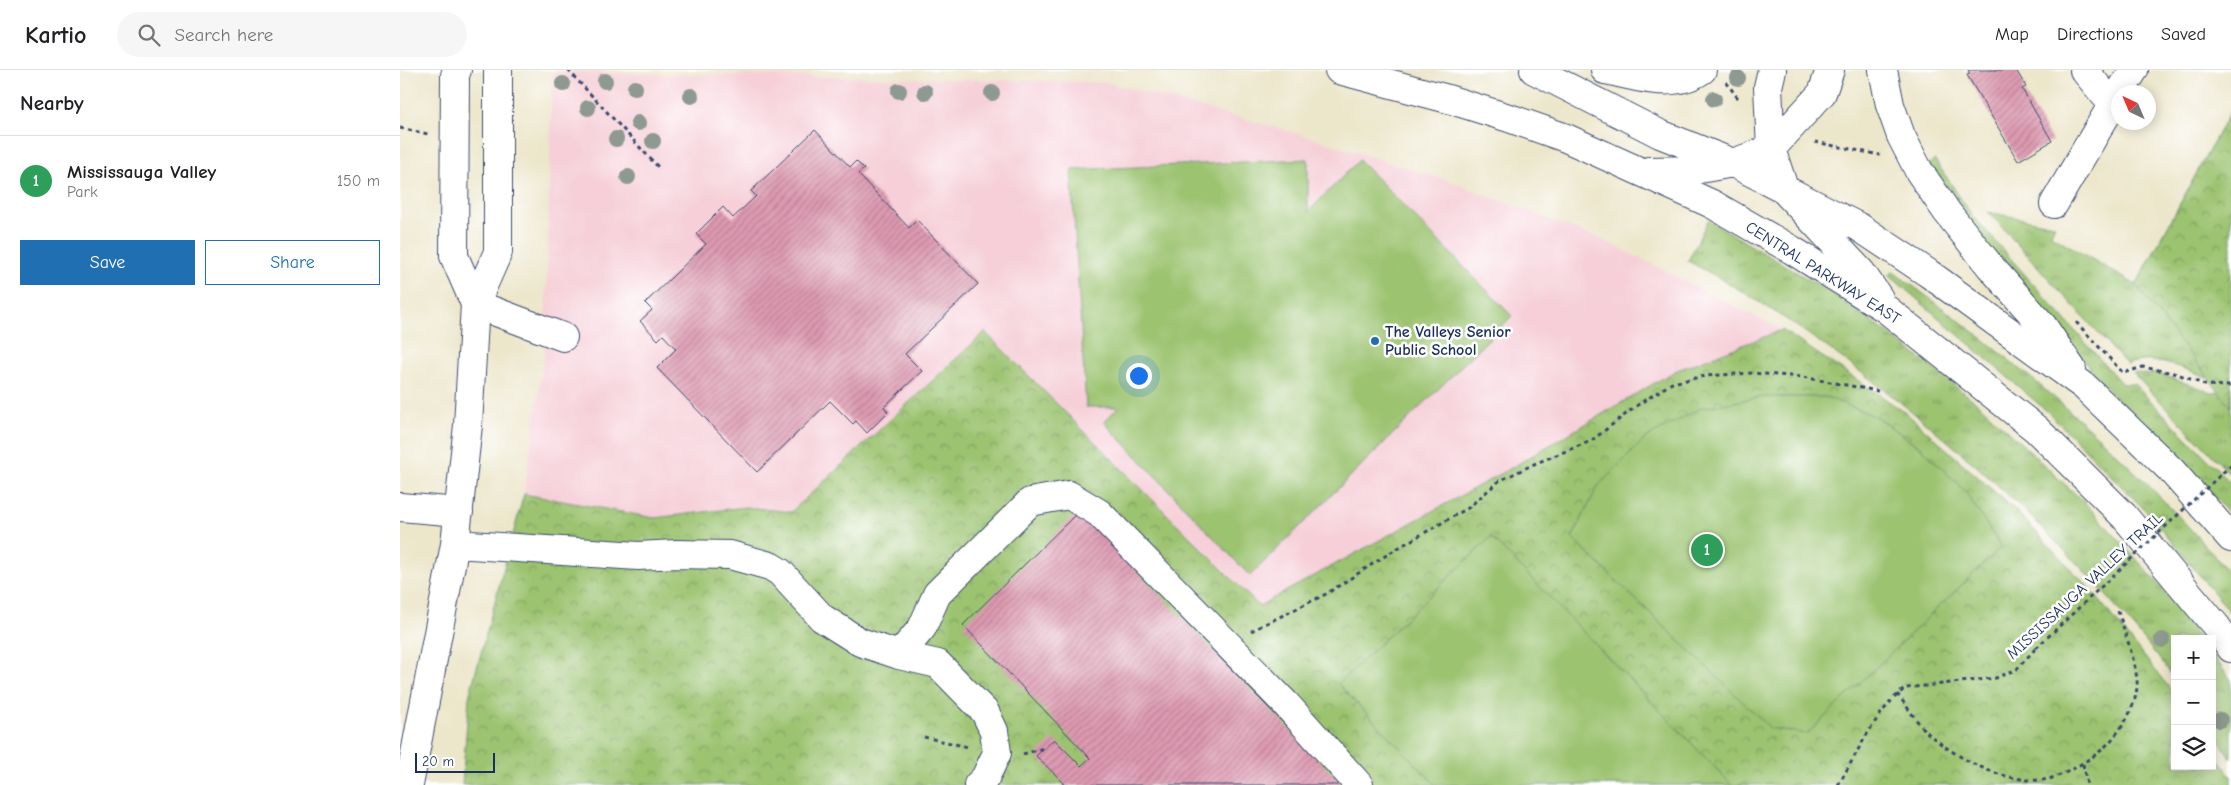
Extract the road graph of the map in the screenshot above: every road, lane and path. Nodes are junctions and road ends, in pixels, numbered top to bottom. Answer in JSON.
{"nodes":[{"id":1,"x":458,"y":70,"type":"edge"},
{"id":2,"x":498,"y":70,"type":"edge"},
{"id":3,"x":568,"y":70,"type":"edge"},
{"id":4,"x":1339,"y":70,"type":"edge"},
{"id":5,"x":1534,"y":70,"type":"edge"},
{"id":6,"x":1605,"y":70,"type":"edge"},
{"id":7,"x":1702,"y":70,"type":"edge"},
{"id":8,"x":1772,"y":70,"type":"edge"},
{"id":9,"x":1830,"y":70,"type":"edge"},
{"id":10,"x":1882,"y":70,"type":"edge"},
{"id":11,"x":2084,"y":70,"type":"edge"},
{"id":12,"x":2134,"y":70,"type":"edge"},
{"id":13,"x":2125,"y":85,"type":"edge"},
{"id":14,"x":2111,"y":93,"type":"edge"},
{"id":15,"x":2111,"y":108,"type":"edge"},
{"id":16,"x":400,"y":128,"type":"edge"},
{"id":17,"x":434,"y":135,"type":"dead end"},
{"id":18,"x":1807,"y":139,"type":"dead end"},
{"id":19,"x":1771,"y":149,"type":"junction"},
{"id":20,"x":1882,"y":156,"type":"dead end"},
{"id":21,"x":1733,"y":163,"type":"junction"},
{"id":22,"x":659,"y":168,"type":"dead end"},
{"id":23,"x":1640,"y":171,"type":"junction"},
{"id":24,"x":1785,"y":191,"type":"junction"},
{"id":25,"x":2054,"y":204,"type":"dead end"},
{"id":26,"x":475,"y":304,"type":"junction"},
{"id":27,"x":1886,"y":309,"type":"junction"},
{"id":28,"x":563,"y":337,"type":"dead end"},
{"id":29,"x":2123,"y":373,"type":"dead end"},
{"id":30,"x":2084,"y":386,"type":"junction"},
{"id":31,"x":2231,"y":386,"type":"edge"},
{"id":32,"x":1878,"y":391,"type":"dead end"},
{"id":33,"x":2231,"y":465,"type":"edge"},
{"id":34,"x":400,"y":507,"type":"edge"},
{"id":35,"x":459,"y":512,"type":"junction"},
{"id":36,"x":2231,"y":538,"type":"edge"},
{"id":37,"x":455,"y":544,"type":"junction"},
{"id":38,"x":2118,"y":611,"type":"dead end"},
{"id":39,"x":1226,"y":644,"type":"junction"},
{"id":40,"x":2231,"y":648,"type":"edge"},
{"id":41,"x":899,"y":655,"type":"junction"},
{"id":42,"x":1897,"y":694,"type":"junction"},
{"id":43,"x":2083,"y":764,"type":"junction"},
{"id":44,"x":409,"y":785,"type":"edge"},
{"id":45,"x":978,"y":785,"type":"edge"},
{"id":46,"x":1359,"y":785,"type":"edge"},
{"id":47,"x":1838,"y":785,"type":"edge"},
{"id":48,"x":2087,"y":785,"type":"edge"}],
"edges":[{"from":1,"to":26,"type":"street"},
{"from":2,"to":26,"type":"street"},
{"from":3,"to":22,"type":"path"},
{"from":4,"to":23,"type":"street","name":"CENTRAL PARKWAY EAST"},
{"from":5,"to":21,"type":"street"},
{"from":6,"to":7,"type":"street"},
{"from":8,"to":19,"type":"street"},
{"from":9,"to":19,"type":"street"},
{"from":10,"to":30,"type":"street"},
{"from":11,"to":14,"type":"street"},
{"from":12,"to":13,"type":"street"},
{"from":15,"to":25,"type":"street"},
{"from":16,"to":17,"type":"path"},
{"from":18,"to":20,"type":"path"},
{"from":19,"to":21,"type":"street"},
{"from":19,"to":24,"type":"street"},
{"from":21,"to":23,"type":"street"},
{"from":21,"to":24,"type":"street"},
{"from":23,"to":27,"type":"street","name":"CENTRAL PARKWAY EAST"},
{"from":24,"to":27,"type":"street"},
{"from":24,"to":30,"type":"street"},
{"from":26,"to":28,"type":"street"},
{"from":26,"to":35,"type":"street"},
{"from":27,"to":40,"type":"street","name":"CENTRAL PARKWAY EAST"},
{"from":29,"to":31,"type":"path"},
{"from":30,"to":36,"type":"street"},
{"from":32,"to":39,"type":"path"},
{"from":33,"to":42,"type":"path","name":"MISSISSAUGA VALLEY TRAIL","bridge":true},
{"from":34,"to":35,"type":"street"},
{"from":35,"to":37,"type":"street"},
{"from":37,"to":41,"type":"street"},
{"from":37,"to":44,"type":"street"},
{"from":38,"to":43,"type":"path"},
{"from":39,"to":41,"type":"street"},
{"from":39,"to":46,"type":"street"},
{"from":41,"to":45,"type":"street"},
{"from":42,"to":43,"type":"path"},
{"from":42,"to":47,"type":"path"},
{"from":43,"to":48,"type":"path"}]}
